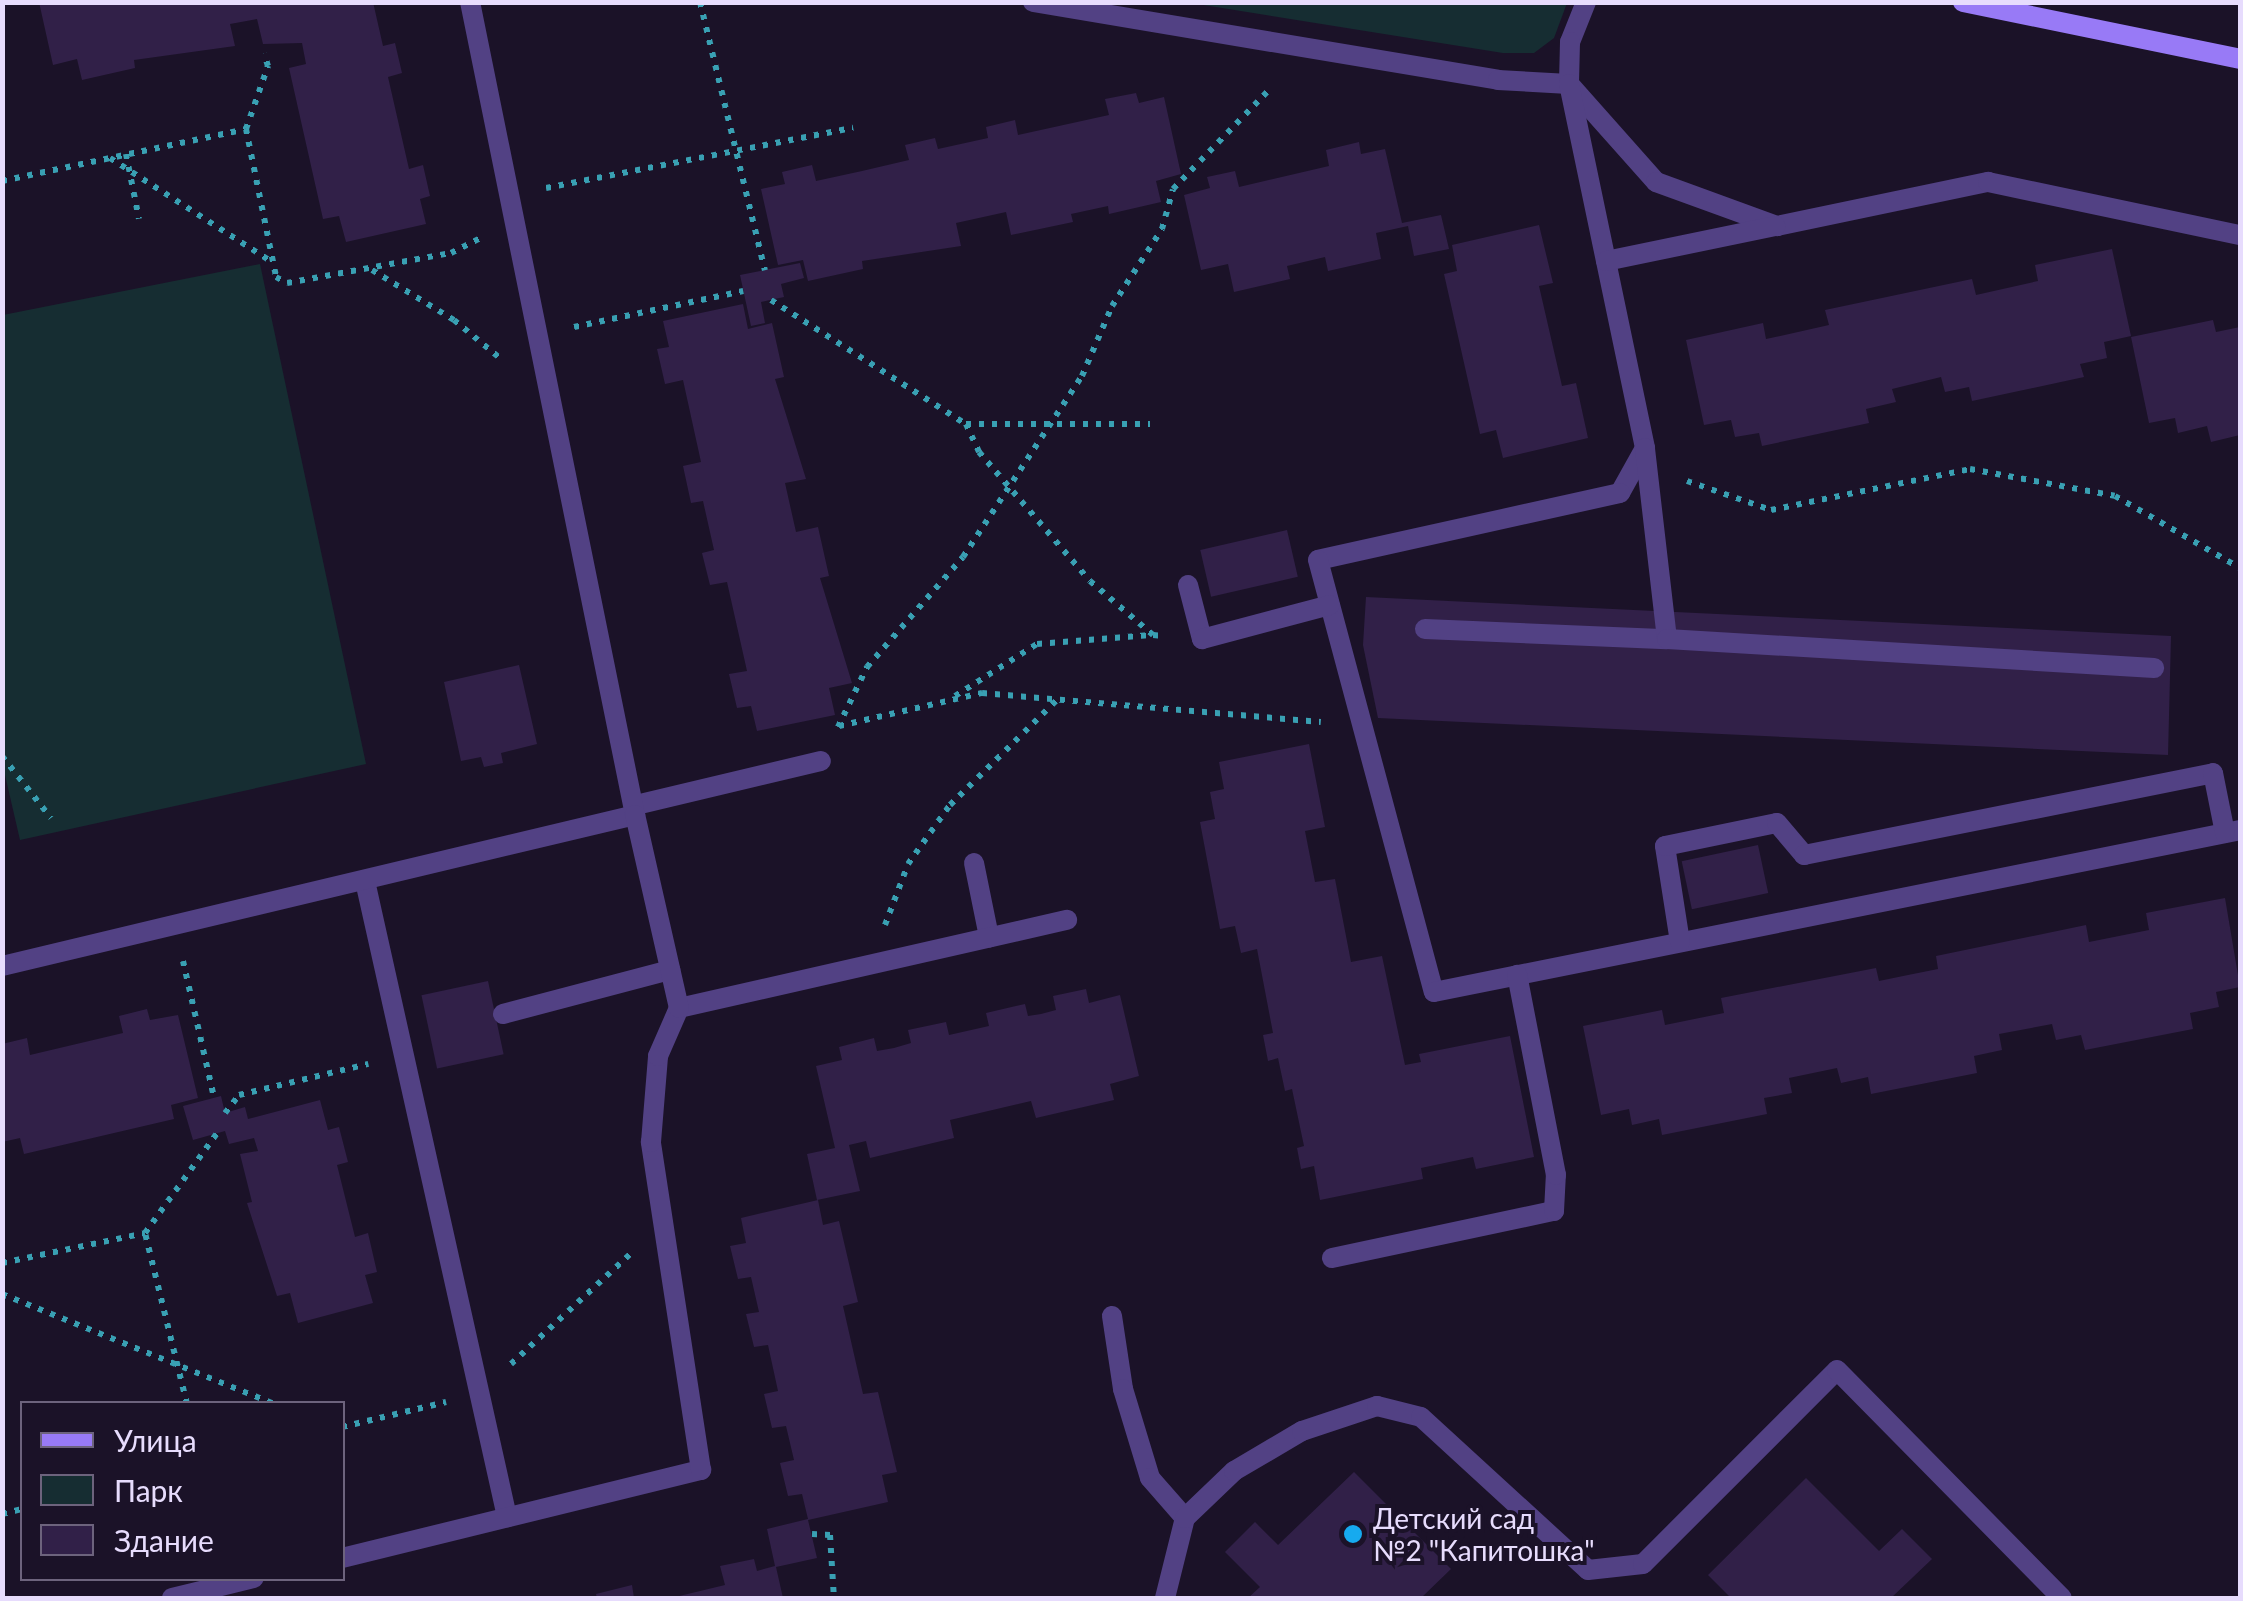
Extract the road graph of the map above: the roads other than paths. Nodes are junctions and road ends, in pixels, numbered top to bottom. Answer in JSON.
{"nodes":[{"id":1,"x":470,"y":2,"type":"edge"},
{"id":2,"x":1033,"y":2,"type":"edge"},
{"id":3,"x":1586,"y":2,"type":"edge"},
{"id":4,"x":1963,"y":2,"type":"edge"},
{"id":5,"x":2240,"y":60,"type":"edge"},
{"id":6,"x":1569,"y":84,"type":"junction"},
{"id":7,"x":1778,"y":226,"type":"junction"},
{"id":8,"x":2240,"y":235,"type":"edge"},
{"id":9,"x":1606,"y":261,"type":"junction"},
{"id":10,"x":1645,"y":448,"type":"junction"},
{"id":11,"x":1188,"y":585,"type":"dead end"},
{"id":12,"x":1330,"y":604,"type":"junction"},
{"id":13,"x":1424,"y":630,"type":"dead end"},
{"id":14,"x":1667,"y":638,"type":"junction"},
{"id":15,"x":2154,"y":668,"type":"dead end"},
{"id":16,"x":821,"y":761,"type":"dead end"},
{"id":17,"x":636,"y":810,"type":"junction"},
{"id":18,"x":2233,"y":832,"type":"edge"},
{"id":19,"x":974,"y":863,"type":"dead end"},
{"id":20,"x":365,"y":881,"type":"junction"},
{"id":21,"x":1066,"y":920,"type":"dead end"},
{"id":22,"x":990,"y":937,"type":"junction"},
{"id":23,"x":1680,"y":942,"type":"junction"},
{"id":24,"x":2,"y":966,"type":"edge"},
{"id":25,"x":670,"y":970,"type":"junction"},
{"id":26,"x":1518,"y":975,"type":"junction"},
{"id":27,"x":679,"y":1008,"type":"junction"},
{"id":28,"x":503,"y":1014,"type":"dead end"},
{"id":29,"x":1332,"y":1258,"type":"dead end"},
{"id":30,"x":1112,"y":1316,"type":"dead end"},
{"id":31,"x":506,"y":1516,"type":"junction"},
{"id":32,"x":1185,"y":1518,"type":"junction"},
{"id":33,"x":345,"y":1557,"type":"edge"},
{"id":34,"x":242,"y":1581,"type":"edge"},
{"id":35,"x":172,"y":1598,"type":"edge"},
{"id":36,"x":1165,"y":1598,"type":"edge"},
{"id":37,"x":2062,"y":1598,"type":"edge"}],
"edges":[{"from":1,"to":17,"type":"lane"},
{"from":2,"to":6,"type":"lane"},
{"from":3,"to":6,"type":"lane"},
{"from":4,"to":5,"type":"main road"},
{"from":6,"to":7,"type":"lane"},
{"from":6,"to":9,"type":"lane"},
{"from":7,"to":8,"type":"lane"},
{"from":7,"to":9,"type":"lane"},
{"from":9,"to":10,"type":"lane"},
{"from":10,"to":12,"type":"lane"},
{"from":10,"to":14,"type":"lane"},
{"from":11,"to":12,"type":"lane"},
{"from":12,"to":26,"type":"lane"},
{"from":13,"to":14,"type":"lane"},
{"from":14,"to":15,"type":"lane"},
{"from":16,"to":17,"type":"lane"},
{"from":17,"to":20,"type":"lane"},
{"from":17,"to":25,"type":"lane"},
{"from":18,"to":23,"type":"lane"},
{"from":18,"to":23,"type":"lane"},
{"from":19,"to":22,"type":"lane"},
{"from":20,"to":24,"type":"lane"},
{"from":20,"to":31,"type":"lane"},
{"from":21,"to":22,"type":"lane"},
{"from":22,"to":27,"type":"lane"},
{"from":23,"to":26,"type":"lane"},
{"from":25,"to":27,"type":"lane"},
{"from":25,"to":28,"type":"lane"},
{"from":26,"to":29,"type":"lane"},
{"from":27,"to":31,"type":"lane"},
{"from":30,"to":32,"type":"lane"},
{"from":31,"to":33,"type":"lane"},
{"from":32,"to":36,"type":"lane"},
{"from":32,"to":37,"type":"lane"},
{"from":34,"to":35,"type":"lane"}]}
